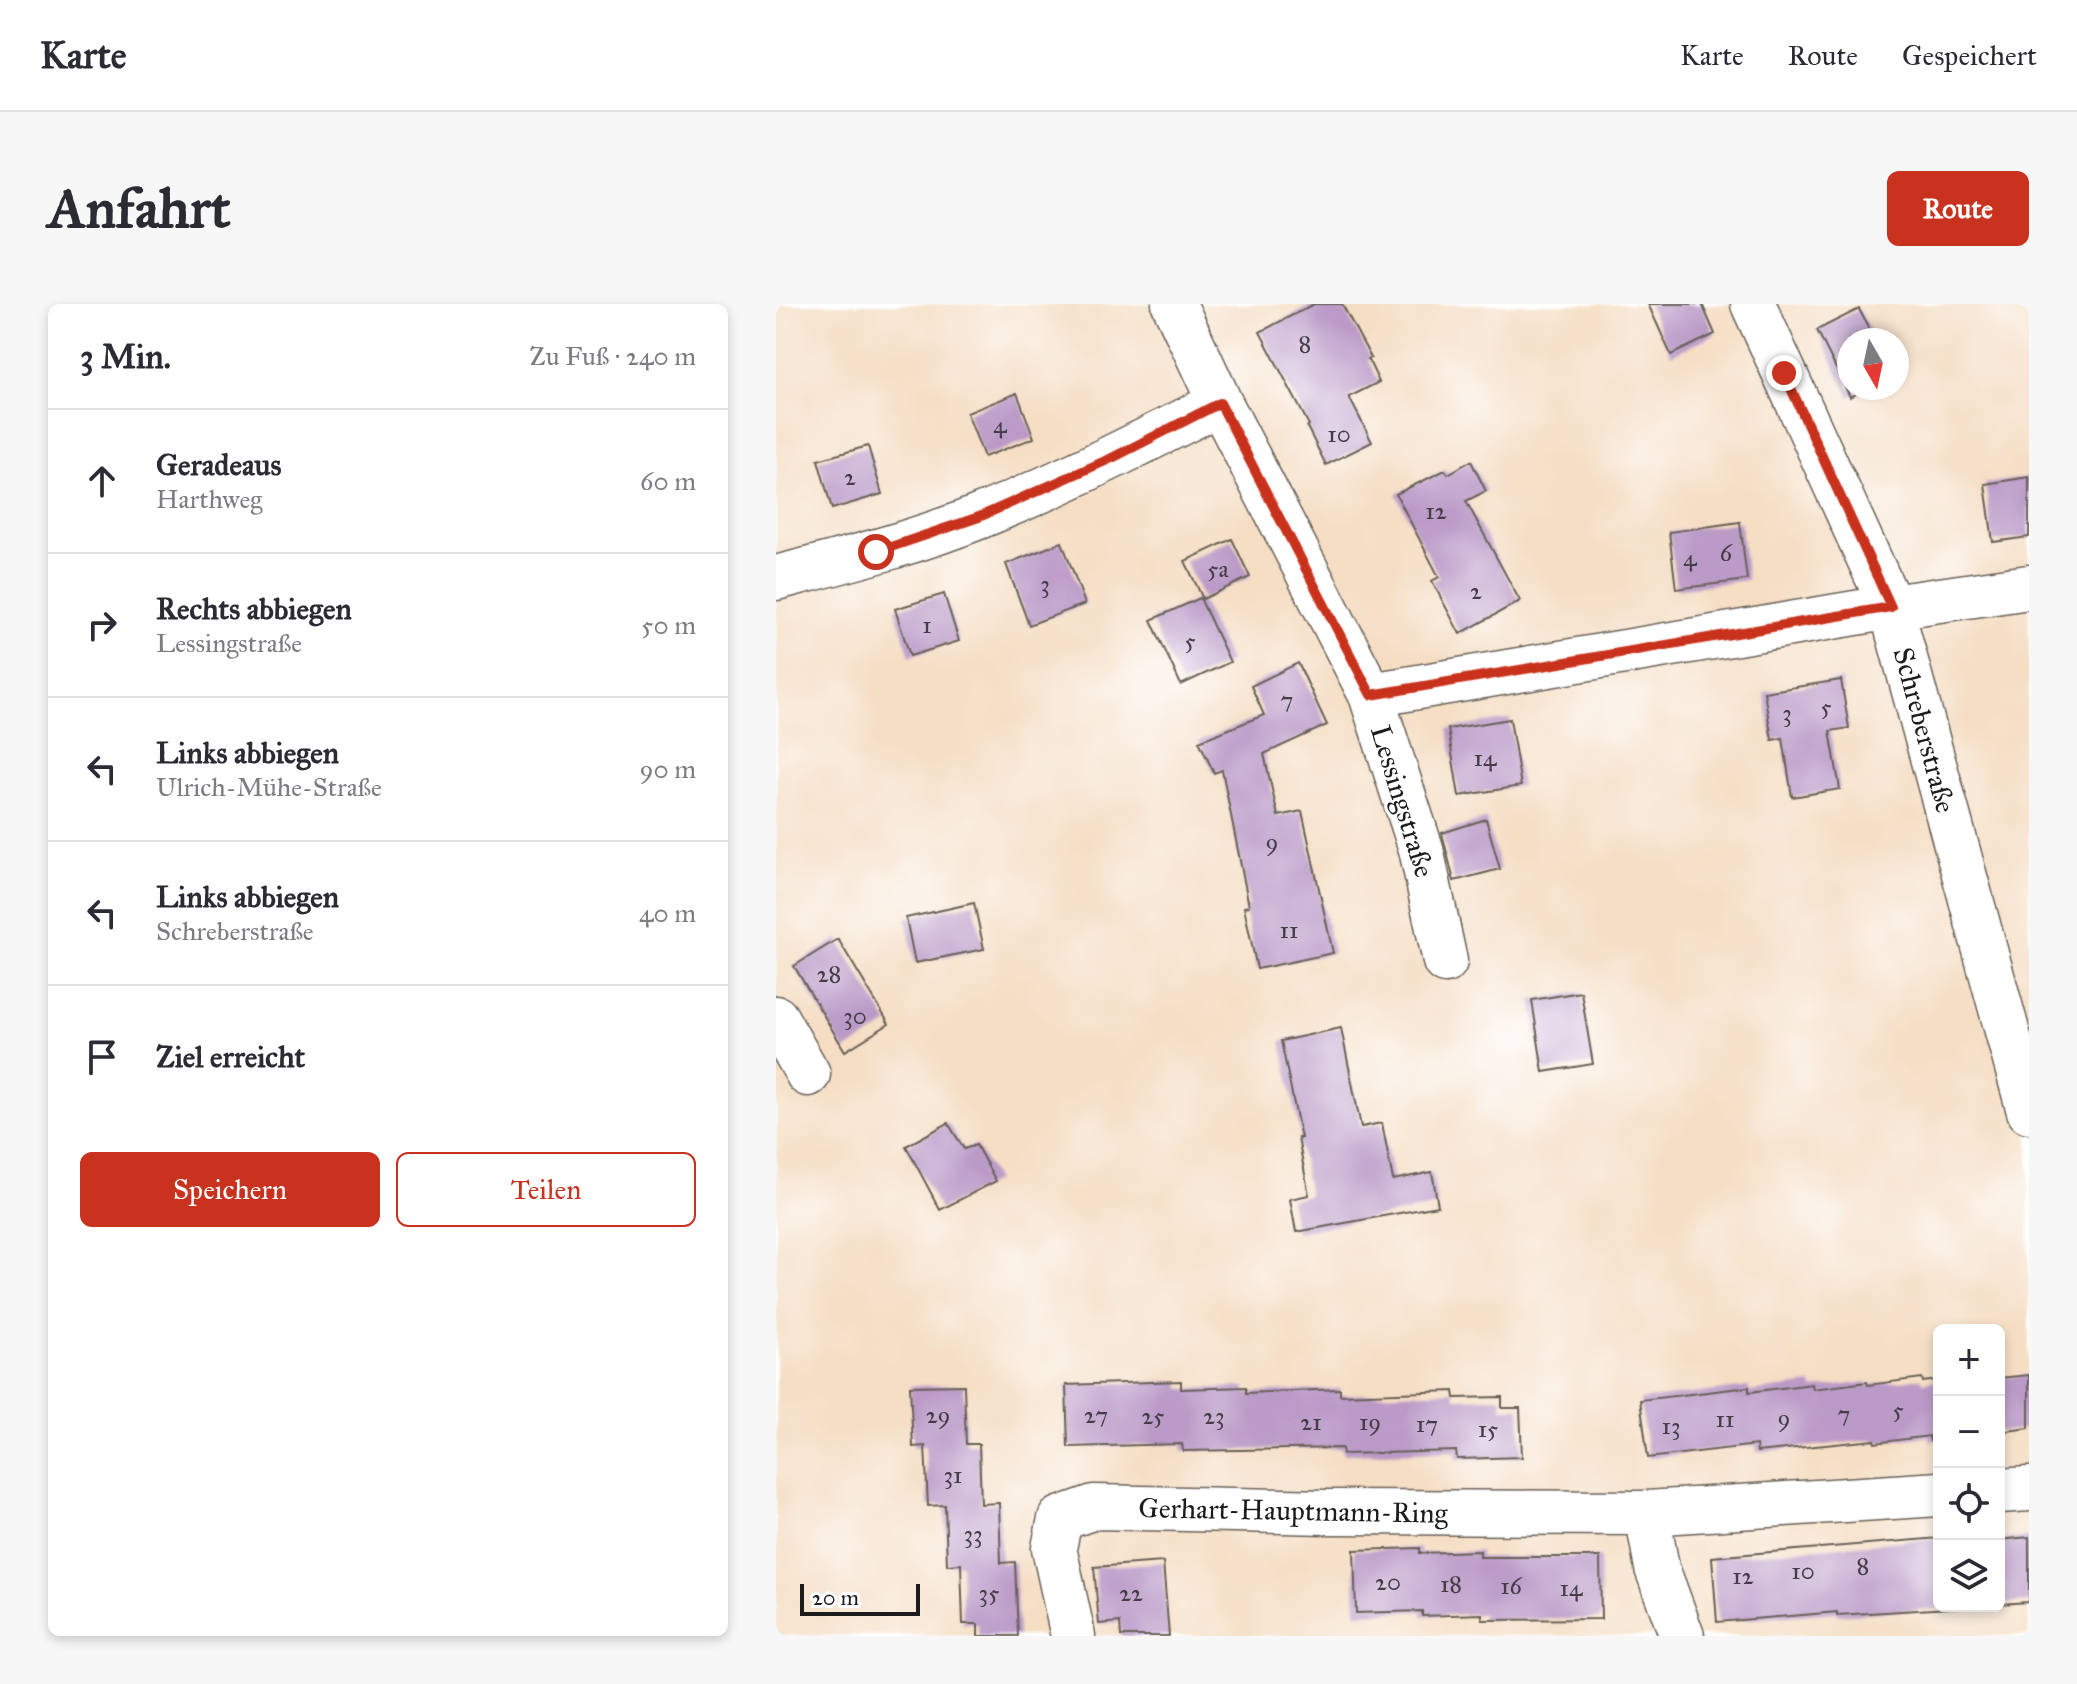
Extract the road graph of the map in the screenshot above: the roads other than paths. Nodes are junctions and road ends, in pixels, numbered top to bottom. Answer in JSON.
{"nodes":[{"id":1,"x":1174,"y":304,"type":"edge"},
{"id":2,"x":1753,"y":304,"type":"edge"},
{"id":3,"x":1220,"y":403,"type":"junction"},
{"id":4,"x":776,"y":578,"type":"edge"},
{"id":5,"x":2029,"y":587,"type":"edge"},
{"id":6,"x":1891,"y":607,"type":"junction"},
{"id":7,"x":1371,"y":695,"type":"junction"},
{"id":8,"x":1445,"y":961,"type":"dead end"},
{"id":9,"x":2015,"y":1005,"type":"edge"},
{"id":10,"x":776,"y":1018,"type":"edge"},
{"id":11,"x":808,"y":1074,"type":"dead end"},
{"id":12,"x":2029,"y":1111,"type":"edge"},
{"id":13,"x":2029,"y":1489,"type":"edge"},
{"id":14,"x":2005,"y":1491,"type":"edge"},
{"id":15,"x":1933,"y":1494,"type":"edge"},
{"id":16,"x":1647,"y":1513,"type":"junction"},
{"id":17,"x":1073,"y":1636,"type":"edge"},
{"id":18,"x":1682,"y":1636,"type":"edge"}],
"edges":[{"from":1,"to":3,"type":"street","name":"Lessingstraße"},
{"from":2,"to":6,"type":"street","name":"Schreberstraße"},
{"from":3,"to":4,"type":"street"},
{"from":3,"to":7,"type":"street","name":"Lessingstraße"},
{"from":5,"to":6,"type":"street"},
{"from":6,"to":7,"type":"street"},
{"from":6,"to":9,"type":"street","name":"Schreberstraße"},
{"from":7,"to":8,"type":"street","name":"Lessingstraße"},
{"from":9,"to":12,"type":"street"},
{"from":10,"to":11,"type":"street"},
{"from":13,"to":14,"type":"street"},
{"from":15,"to":16,"type":"street","name":"Gerhart-Hauptmann-Ring"},
{"from":16,"to":17,"type":"street","name":"Gerhart-Hauptmann-Ring"},
{"from":16,"to":18,"type":"street"}]}
